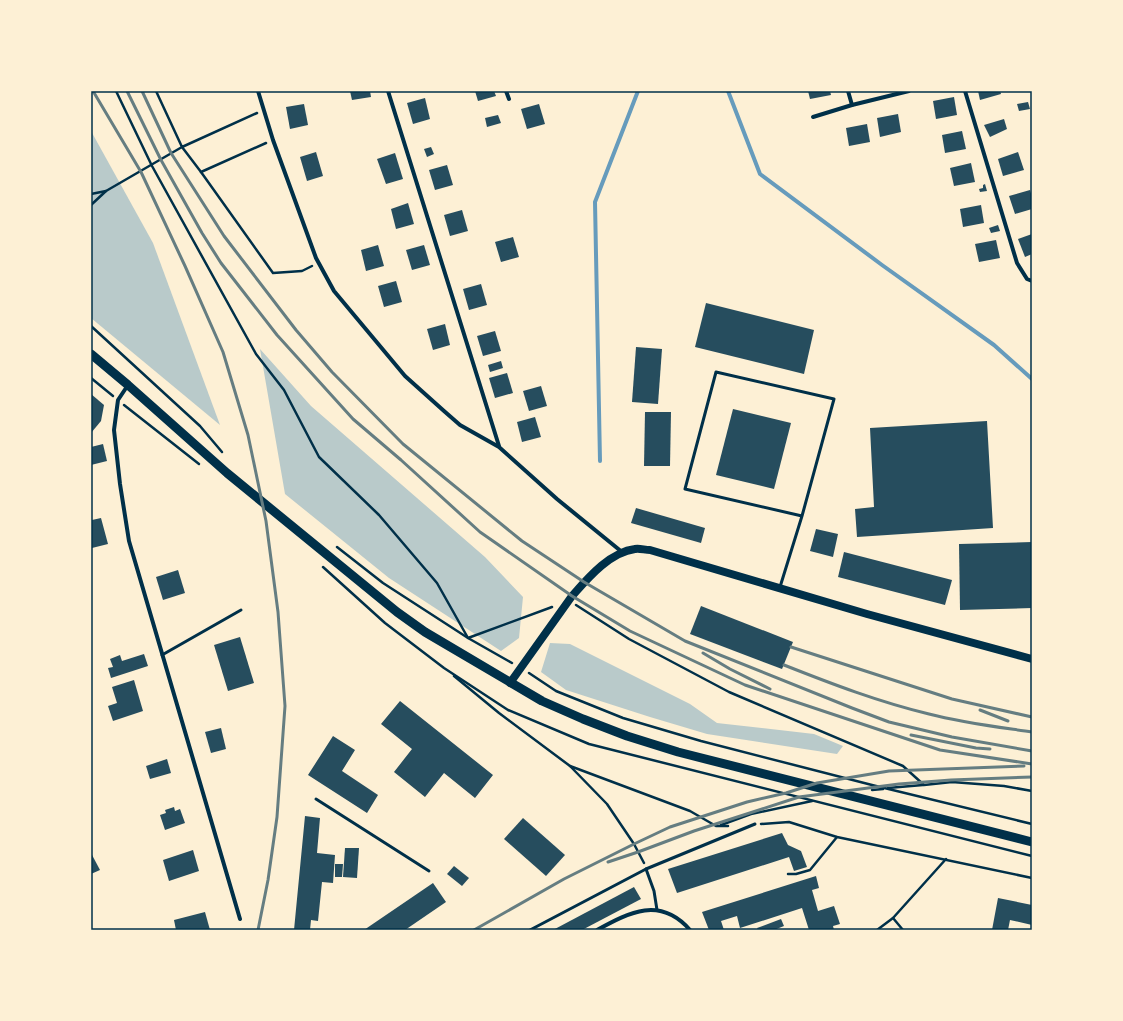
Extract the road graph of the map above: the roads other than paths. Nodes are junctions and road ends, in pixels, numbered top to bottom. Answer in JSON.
{"nodes":[{"id":1,"x":258,"y":91,"type":"edge"},
{"id":2,"x":388,"y":91,"type":"edge"},
{"id":3,"x":506,"y":91,"type":"edge"},
{"id":4,"x":848,"y":91,"type":"edge"},
{"id":5,"x":909,"y":91,"type":"edge"},
{"id":6,"x":965,"y":91,"type":"edge"},
{"id":7,"x":509,"y":99,"type":"dead end"},
{"id":8,"x":852,"y":105,"type":"junction"},
{"id":9,"x":813,"y":117,"type":"dead end"},
{"id":10,"x":1032,"y":281,"type":"edge"},
{"id":11,"x":91,"y":354,"type":"edge"},
{"id":12,"x":128,"y":385,"type":"junction"},
{"id":13,"x":499,"y":447,"type":"junction"},
{"id":14,"x":802,"y":516,"type":"junction"},
{"id":15,"x":623,"y":552,"type":"junction"},
{"id":16,"x":780,"y":589,"type":"junction"},
{"id":17,"x":241,"y":610,"type":"dead end"},
{"id":18,"x":162,"y":655,"type":"junction"},
{"id":19,"x":1032,"y":659,"type":"edge"},
{"id":20,"x":510,"y":683,"type":"junction"},
{"id":21,"x":316,"y":799,"type":"dead end"},
{"id":22,"x":755,"y":824,"type":"road end"},
{"id":23,"x":1032,"y":842,"type":"edge"},
{"id":24,"x":646,"y":869,"type":"junction"},
{"id":25,"x":429,"y":871,"type":"dead end"},
{"id":26,"x":657,"y":910,"type":"junction"},
{"id":27,"x":240,"y":919,"type":"dead end"},
{"id":28,"x":530,"y":930,"type":"edge"},
{"id":29,"x":597,"y":930,"type":"edge"},
{"id":30,"x":690,"y":930,"type":"edge"}],
"edges":[{"from":1,"to":13,"type":"street"},
{"from":2,"to":13,"type":"street"},
{"from":3,"to":7,"type":"street"},
{"from":4,"to":8,"type":"street"},
{"from":5,"to":8,"type":"street"},
{"from":6,"to":10,"type":"street"},
{"from":8,"to":9,"type":"street"},
{"from":11,"to":12,"type":"main road"},
{"from":12,"to":18,"type":"street"},
{"from":12,"to":20,"type":"main road"},
{"from":13,"to":15,"type":"street"},
{"from":14,"to":14,"type":"lane"},
{"from":14,"to":16,"type":"lane"},
{"from":15,"to":16,"type":"main road"},
{"from":15,"to":20,"type":"main road"},
{"from":16,"to":19,"type":"main road"},
{"from":17,"to":18,"type":"lane"},
{"from":18,"to":27,"type":"street"},
{"from":20,"to":23,"type":"main road"},
{"from":21,"to":25,"type":"lane"},
{"from":22,"to":24,"type":"lane"},
{"from":24,"to":26,"type":"lane"},
{"from":24,"to":28,"type":"lane"},
{"from":26,"to":29,"type":"street"},
{"from":26,"to":30,"type":"street"}]}
